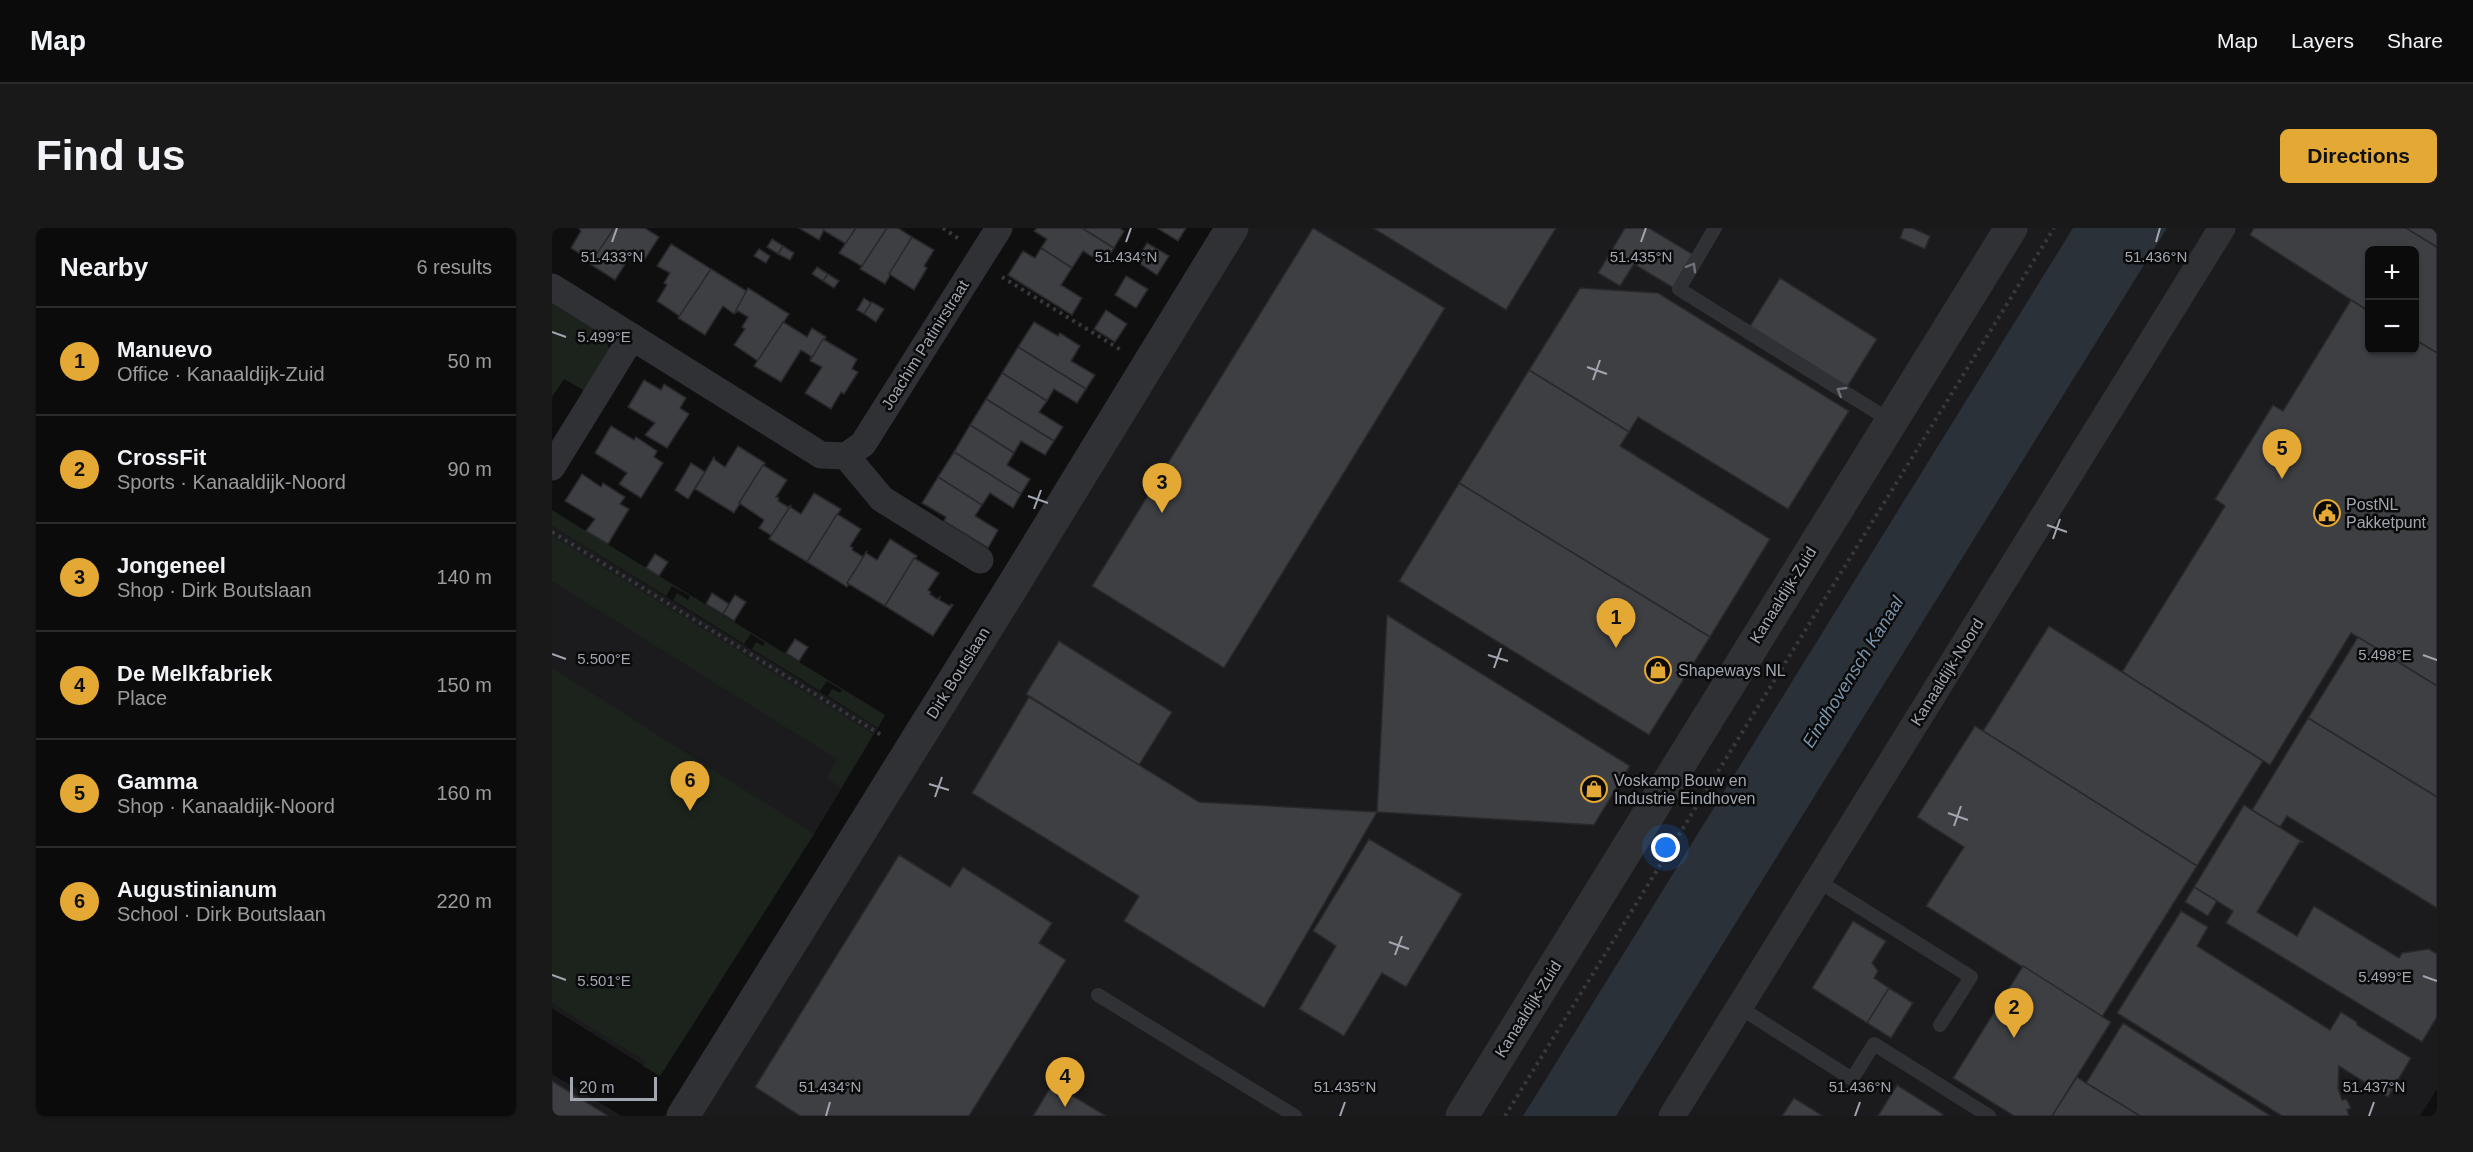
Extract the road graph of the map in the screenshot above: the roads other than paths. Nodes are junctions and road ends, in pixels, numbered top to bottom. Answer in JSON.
{"nodes":[{"id":1,"x":999,"y":228,"type":"edge"},
{"id":2,"x":1232,"y":228,"type":"edge"},
{"id":3,"x":1715,"y":228,"type":"edge"},
{"id":4,"x":2011,"y":228,"type":"edge"},
{"id":5,"x":2222,"y":228,"type":"edge"},
{"id":6,"x":552,"y":287,"type":"edge"},
{"id":7,"x":632,"y":337,"type":"junction"},
{"id":8,"x":1891,"y":421,"type":"junction"},
{"id":9,"x":846,"y":456,"type":"junction"},
{"id":10,"x":552,"y":466,"type":"edge"},
{"id":11,"x":980,"y":560,"type":"dead end"},
{"id":12,"x":1818,"y":881,"type":"junction"},
{"id":13,"x":1098,"y":995,"type":"dead end"},
{"id":14,"x":1739,"y":1007,"type":"junction"},
{"id":15,"x":1940,"y":1025,"type":"dead end"},
{"id":16,"x":683,"y":1116,"type":"edge"},
{"id":17,"x":1295,"y":1116,"type":"edge"},
{"id":18,"x":1462,"y":1116,"type":"edge"},
{"id":19,"x":1672,"y":1116,"type":"edge"},
{"id":20,"x":1989,"y":1116,"type":"edge"}],
"edges":[{"from":1,"to":9,"type":"street","name":"Joachim Patinirstraat"},
{"from":2,"to":16,"type":"street","name":"Dirk Boutslaan"},
{"from":8,"to":3,"type":"lane","one_way":true},
{"from":4,"to":8,"type":"street","name":"Kanaaldijk-Zuid"},
{"from":5,"to":12,"type":"street","name":"Kanaaldijk-Noord"},
{"from":6,"to":7,"type":"street"},
{"from":7,"to":9,"type":"street"},
{"from":7,"to":10,"type":"street"},
{"from":8,"to":18,"type":"street","name":"Kanaaldijk-Zuid"},
{"from":9,"to":11,"type":"street"},
{"from":12,"to":14,"type":"street","name":"Kanaaldijk-Noord"},
{"from":12,"to":15,"type":"lane"},
{"from":13,"to":17,"type":"lane"},
{"from":14,"to":19,"type":"street","name":"Kanaaldijk-Noord"},
{"from":14,"to":20,"type":"lane"}]}
